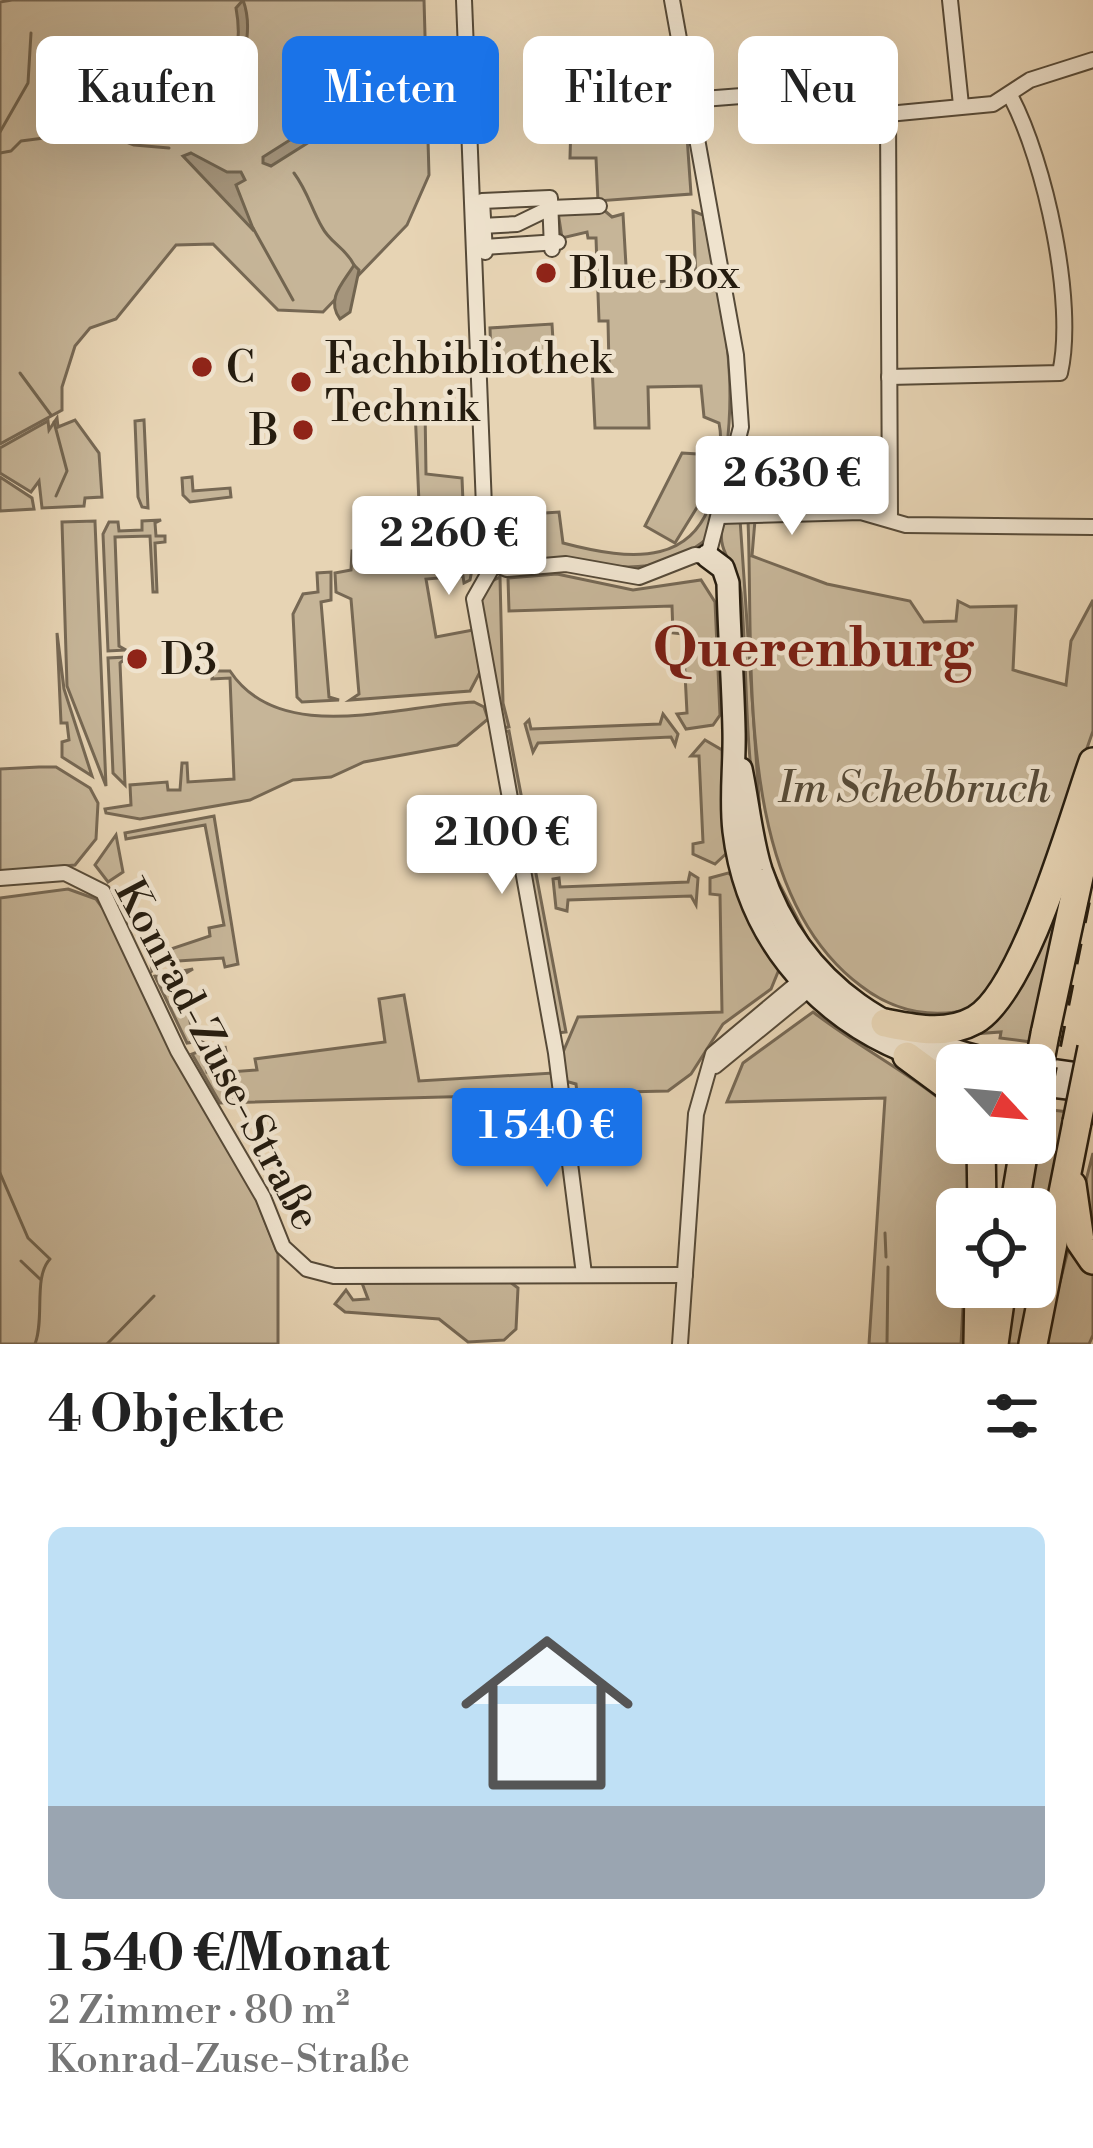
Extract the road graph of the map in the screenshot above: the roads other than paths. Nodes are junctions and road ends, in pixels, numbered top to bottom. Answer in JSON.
{"nodes":[{"id":1,"x":464,"y":0,"type":"edge"},
{"id":2,"x":672,"y":0,"type":"edge"},
{"id":3,"x":950,"y":0,"type":"edge"},
{"id":4,"x":678,"y":36,"type":"edge"},
{"id":5,"x":1093,"y":60,"type":"edge"},
{"id":6,"x":1011,"y":97,"type":"junction"},
{"id":7,"x":962,"y":105,"type":"junction"},
{"id":8,"x":898,"y":113,"type":"edge"},
{"id":9,"x":697,"y":144,"type":"edge"},
{"id":10,"x":888,"y":144,"type":"edge"},
{"id":11,"x":599,"y":206,"type":"dead end"},
{"id":12,"x":550,"y":208,"type":"junction"},
{"id":13,"x":486,"y":226,"type":"junction"},
{"id":14,"x":890,"y":377,"type":"junction"},
{"id":15,"x":720,"y":516,"type":"junction"},
{"id":16,"x":890,"y":517,"type":"junction"},
{"id":17,"x":1093,"y":527,"type":"edge"},
{"id":18,"x":707,"y":556,"type":"junction"},
{"id":19,"x":494,"y":563,"type":"junction"},
{"id":20,"x":1093,"y":763,"type":"edge"},
{"id":21,"x":1093,"y":812,"type":"edge"},
{"id":22,"x":0,"y":878,"type":"edge"},
{"id":23,"x":810,"y":980,"type":"junction"},
{"id":24,"x":885,"y":1023,"type":"junction"},
{"id":25,"x":1043,"y":1044,"type":"edge"},
{"id":26,"x":936,"y":1046,"type":"edge"},
{"id":27,"x":1093,"y":1047,"type":"edge"},
{"id":28,"x":908,"y":1056,"type":"junction"},
{"id":29,"x":936,"y":1063,"type":"edge"},
{"id":30,"x":1056,"y":1071,"type":"edge"},
{"id":31,"x":1093,"y":1076,"type":"edge"},
{"id":32,"x":936,"y":1077,"type":"edge"},
{"id":33,"x":1056,"y":1087,"type":"edge"},
{"id":34,"x":1093,"y":1091,"type":"edge"},
{"id":35,"x":1068,"y":1163,"type":"junction"},
{"id":36,"x":1093,"y":1260,"type":"edge"},
{"id":37,"x":584,"y":1274,"type":"junction"},
{"id":38,"x":685,"y":1275,"type":"junction"},
{"id":39,"x":979,"y":1308,"type":"edge"},
{"id":40,"x":999,"y":1308,"type":"edge"},
{"id":41,"x":680,"y":1344,"type":"edge"},
{"id":42,"x":978,"y":1344,"type":"edge"},
{"id":43,"x":994,"y":1344,"type":"edge"},
{"id":44,"x":1033,"y":1344,"type":"edge"}],
"edges":[{"from":1,"to":19,"type":"street"},
{"from":2,"to":4,"type":"street"},
{"from":3,"to":7,"type":"street"},
{"from":5,"to":6,"type":"street"},
{"from":6,"to":7,"type":"street"},
{"from":6,"to":14,"type":"street"},
{"from":7,"to":8,"type":"street"},
{"from":9,"to":15,"type":"street"},
{"from":10,"to":14,"type":"street"},
{"from":11,"to":12,"type":"street"},
{"from":12,"to":13,"type":"street"},
{"from":12,"to":13,"type":"street"},
{"from":12,"to":13,"type":"street"},
{"from":14,"to":16,"type":"street"},
{"from":15,"to":16,"type":"street"},
{"from":15,"to":18,"type":"street"},
{"from":16,"to":17,"type":"street"},
{"from":18,"to":19,"type":"street"},
{"from":18,"to":23,"type":"street"},
{"from":19,"to":37,"type":"street"},
{"from":20,"to":24,"type":"highway"},
{"from":21,"to":25,"type":"highway","bridge":true},
{"from":22,"to":37,"type":"street","name":"Konrad-Zuse-Straße"},
{"from":23,"to":24,"type":"street"},
{"from":23,"to":28,"type":"street"},
{"from":23,"to":38,"type":"street"},
{"from":24,"to":26,"type":"street"},
{"from":27,"to":35,"type":"highway","bridge":true},
{"from":28,"to":29,"type":"street"},
{"from":28,"to":32,"type":"highway"},
{"from":30,"to":31,"type":"street"},
{"from":33,"to":34,"type":"street"},
{"from":35,"to":36,"type":"highway"},
{"from":35,"to":44,"type":"highway"},
{"from":37,"to":38,"type":"street","name":"Konrad-Zuse-Straße"},
{"from":38,"to":41,"type":"street"},
{"from":39,"to":42,"type":"highway"},
{"from":40,"to":43,"type":"highway"}]}
